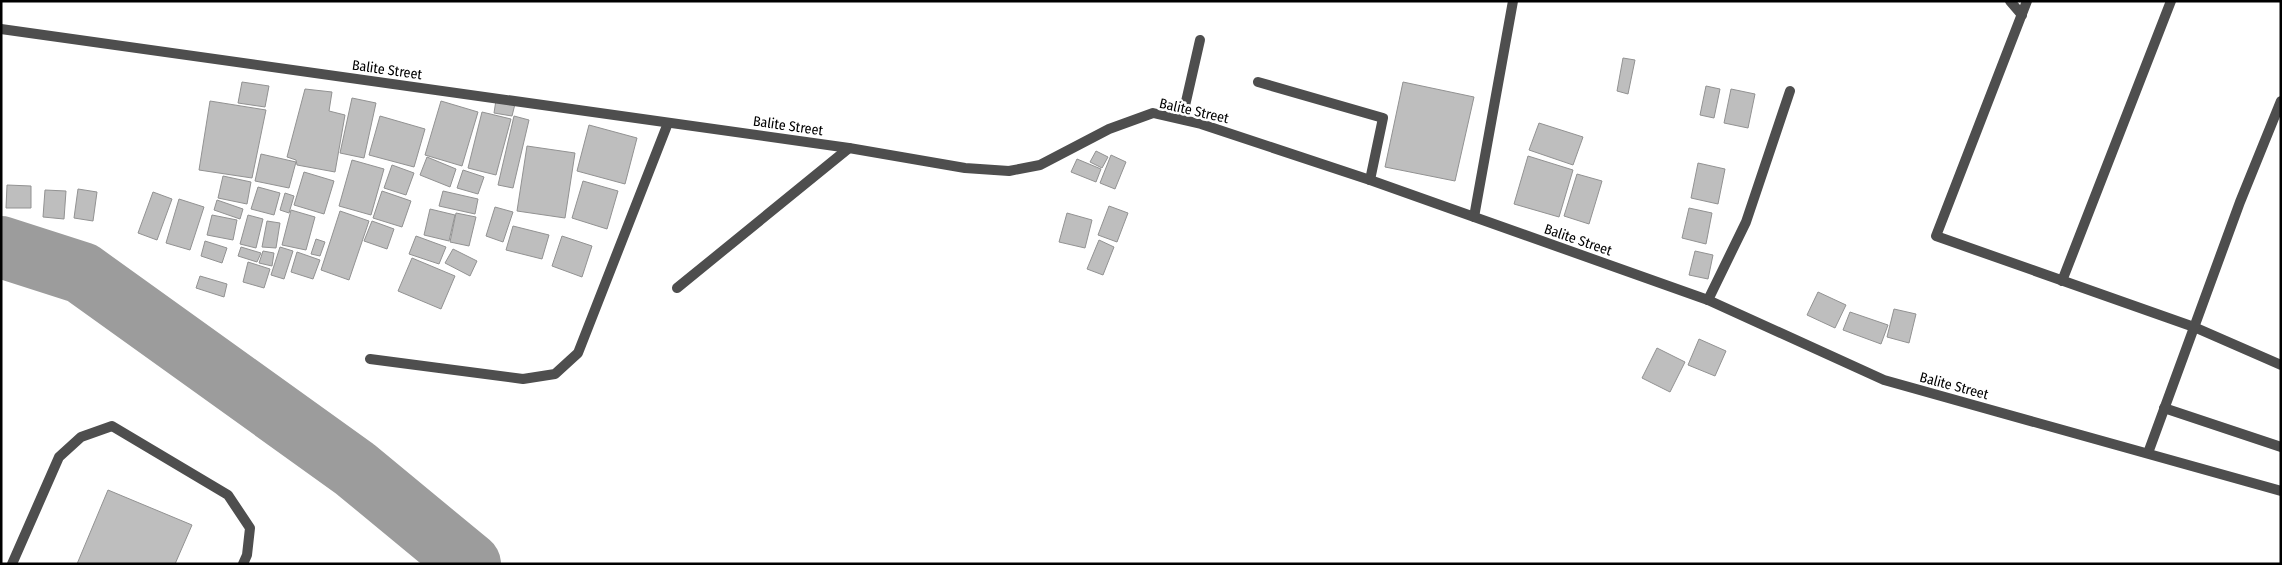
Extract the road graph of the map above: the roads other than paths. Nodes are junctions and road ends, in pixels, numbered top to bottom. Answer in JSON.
{"nodes":[{"id":1,"x":1513,"y":1,"type":"edge"},
{"id":2,"x":2010,"y":1,"type":"edge"},
{"id":3,"x":2027,"y":1,"type":"edge"},
{"id":4,"x":2170,"y":1,"type":"edge"},
{"id":5,"x":2022,"y":15,"type":"junction"},
{"id":6,"x":1,"y":29,"type":"edge"},
{"id":7,"x":1200,"y":40,"type":"dead end"},
{"id":8,"x":1258,"y":82,"type":"dead end"},
{"id":9,"x":1790,"y":91,"type":"dead end"},
{"id":10,"x":2281,"y":102,"type":"edge"},
{"id":11,"x":1182,"y":119,"type":"junction"},
{"id":12,"x":668,"y":123,"type":"junction"},
{"id":13,"x":850,"y":148,"type":"junction"},
{"id":14,"x":1370,"y":180,"type":"junction"},
{"id":15,"x":1474,"y":217,"type":"junction"},
{"id":16,"x":2062,"y":281,"type":"junction"},
{"id":17,"x":676,"y":288,"type":"dead end"},
{"id":18,"x":1708,"y":300,"type":"junction"},
{"id":19,"x":2194,"y":327,"type":"junction"},
{"id":20,"x":370,"y":359,"type":"dead end"},
{"id":21,"x":2281,"y":365,"type":"edge"},
{"id":22,"x":2164,"y":408,"type":"junction"},
{"id":23,"x":2281,"y":447,"type":"edge"},
{"id":24,"x":2148,"y":453,"type":"junction"},
{"id":25,"x":2281,"y":491,"type":"edge"},
{"id":26,"x":12,"y":564,"type":"edge"},
{"id":27,"x":243,"y":564,"type":"edge"}],
"edges":[{"from":1,"to":15,"type":"street"},
{"from":2,"to":5,"type":"street"},
{"from":3,"to":5,"type":"street"},
{"from":4,"to":16,"type":"street"},
{"from":5,"to":16,"type":"street"},
{"from":6,"to":12,"type":"street","name":"Balite Street"},
{"from":7,"to":11,"type":"street"},
{"from":8,"to":14,"type":"street"},
{"from":9,"to":18,"type":"street"},
{"from":10,"to":19,"type":"street"},
{"from":11,"to":13,"type":"street","name":"Balite Street"},
{"from":11,"to":14,"type":"street","name":"Balite Street"},
{"from":12,"to":13,"type":"street","name":"Balite Street"},
{"from":12,"to":20,"type":"street"},
{"from":13,"to":17,"type":"street"},
{"from":14,"to":15,"type":"street","name":"Balite Street"},
{"from":15,"to":18,"type":"street","name":"Balite Street"},
{"from":16,"to":19,"type":"street"},
{"from":18,"to":24,"type":"street","name":"Balite Street"},
{"from":19,"to":21,"type":"street"},
{"from":19,"to":22,"type":"street"},
{"from":22,"to":23,"type":"street"},
{"from":22,"to":24,"type":"street"},
{"from":24,"to":25,"type":"street","name":"Balite Street"},
{"from":26,"to":27,"type":"street"}]}
